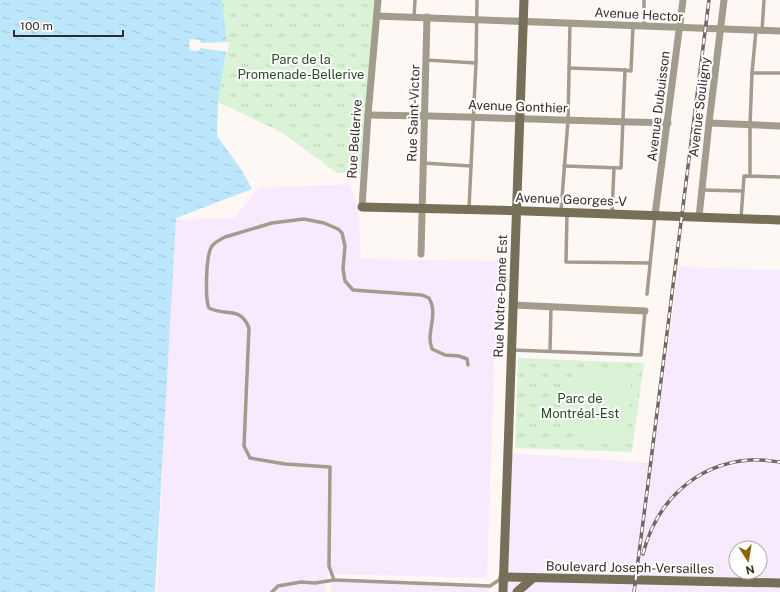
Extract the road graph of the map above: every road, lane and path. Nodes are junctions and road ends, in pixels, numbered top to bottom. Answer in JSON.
{"nodes":[{"id":1,"x":378,"y":0,"type":"edge"},
{"id":2,"x":414,"y":0,"type":"edge"},
{"id":3,"x":477,"y":0,"type":"edge"},
{"id":4,"x":524,"y":0,"type":"edge"},
{"id":5,"x":644,"y":0,"type":"edge"},
{"id":6,"x":683,"y":0,"type":"edge"},
{"id":7,"x":724,"y":0,"type":"edge"},
{"id":8,"x":764,"y":0,"type":"edge"},
{"id":9,"x":377,"y":16,"type":"junction"},
{"id":10,"x":414,"y":17,"type":"junction"},
{"id":11,"x":427,"y":17,"type":"junction"},
{"id":12,"x":476,"y":19,"type":"junction"},
{"id":13,"x":523,"y":21,"type":"junction"},
{"id":14,"x":570,"y":23,"type":"junction"},
{"id":15,"x":633,"y":26,"type":"junction"},
{"id":16,"x":644,"y":26,"type":"junction"},
{"id":17,"x":680,"y":28,"type":"junction"},
{"id":18,"x":721,"y":29,"type":"junction"},
{"id":19,"x":759,"y":31,"type":"junction"},
{"id":20,"x":780,"y":31,"type":"edge"},
{"id":21,"x":426,"y":60,"type":"junction"},
{"id":22,"x":476,"y":63,"type":"junction"},
{"id":23,"x":569,"y":68,"type":"junction"},
{"id":24,"x":625,"y":70,"type":"junction"},
{"id":25,"x":752,"y":73,"type":"junction"},
{"id":26,"x":780,"y":74,"type":"edge"},
{"id":27,"x":368,"y":115,"type":"junction"},
{"id":28,"x":424,"y":116,"type":"junction"},
{"id":29,"x":473,"y":117,"type":"junction"},
{"id":30,"x":519,"y":119,"type":"junction"},
{"id":31,"x":568,"y":120,"type":"junction"},
{"id":32,"x":622,"y":122,"type":"junction"},
{"id":33,"x":668,"y":123,"type":"junction"},
{"id":34,"x":709,"y":123,"type":"junction"},
{"id":35,"x":750,"y":125,"type":"junction"},
{"id":36,"x":780,"y":126,"type":"edge"},
{"id":37,"x":423,"y":163,"type":"junction"},
{"id":38,"x":471,"y":166,"type":"junction"},
{"id":39,"x":564,"y":166,"type":"junction"},
{"id":40,"x":614,"y":168,"type":"junction"},
{"id":41,"x":750,"y":176,"type":"junction"},
{"id":42,"x":780,"y":177,"type":"edge"},
{"id":43,"x":702,"y":190,"type":"junction"},
{"id":44,"x":743,"y":191,"type":"junction"},
{"id":45,"x":362,"y":207,"type":"joint"},
{"id":46,"x":423,"y":208,"type":"junction"},
{"id":47,"x":469,"y":209,"type":"junction"},
{"id":48,"x":517,"y":210,"type":"junction"},
{"id":49,"x":564,"y":212,"type":"junction"},
{"id":50,"x":612,"y":214,"type":"junction"},
{"id":51,"x":655,"y":215,"type":"junction"},
{"id":52,"x":699,"y":217,"type":"junction"},
{"id":53,"x":741,"y":218,"type":"junction"},
{"id":54,"x":780,"y":220,"type":"edge"},
{"id":55,"x":421,"y":254,"type":"dead end"},
{"id":56,"x":650,"y":264,"type":"junction"},
{"id":57,"x":647,"y":294,"type":"dead end"},
{"id":58,"x":513,"y":305,"type":"junction"},
{"id":59,"x":552,"y":307,"type":"junction"},
{"id":60,"x":645,"y":311,"type":"joint"},
{"id":61,"x":512,"y":350,"type":"junction"},
{"id":62,"x":550,"y":351,"type":"junction"},
{"id":63,"x":468,"y":365,"type":"dead end"},
{"id":64,"x":503,"y":577,"type":"junction"},
{"id":65,"x":533,"y":578,"type":"junction"},
{"id":66,"x":334,"y":580,"type":"junction"},
{"id":67,"x":780,"y":583,"type":"edge"},
{"id":68,"x":272,"y":592,"type":"edge"},
{"id":69,"x":502,"y":592,"type":"edge"},
{"id":70,"x":517,"y":592,"type":"edge"}],
"edges":[{"from":1,"to":9,"type":"street","name":"Rue Bellerive"},
{"from":2,"to":10,"type":"lane"},
{"from":3,"to":12,"type":"lane"},
{"from":4,"to":13,"type":"street","name":"Rue Notre-Dame Est"},
{"from":5,"to":16,"type":"lane"},
{"from":6,"to":17,"type":"street","name":"Avenue Dubuisson"},
{"from":7,"to":18,"type":"street","name":"Avenue Souligny"},
{"from":8,"to":19,"type":"lane"},
{"from":9,"to":10,"type":"street","name":"Avenue Hector"},
{"from":9,"to":27,"type":"street","name":"Rue Bellerive"},
{"from":10,"to":11,"type":"street","name":"Avenue Hector"},
{"from":11,"to":12,"type":"street","name":"Avenue Hector"},
{"from":11,"to":21,"type":"street","name":"Rue Saint-Victor"},
{"from":12,"to":13,"type":"street","name":"Avenue Hector"},
{"from":12,"to":22,"type":"lane"},
{"from":13,"to":14,"type":"street","name":"Avenue Hector"},
{"from":13,"to":30,"type":"street","name":"Rue Notre-Dame Est"},
{"from":14,"to":15,"type":"street","name":"Avenue Hector"},
{"from":14,"to":23,"type":"lane"},
{"from":15,"to":16,"type":"street","name":"Avenue Hector"},
{"from":15,"to":24,"type":"lane"},
{"from":16,"to":17,"type":"street","name":"Avenue Hector"},
{"from":17,"to":18,"type":"street","name":"Avenue Hector"},
{"from":17,"to":33,"type":"street","name":"Avenue Dubuisson"},
{"from":18,"to":19,"type":"street","name":"Avenue Hector"},
{"from":18,"to":34,"type":"street","name":"Avenue Souligny"},
{"from":19,"to":20,"type":"street","name":"Avenue Hector"},
{"from":19,"to":25,"type":"lane"},
{"from":21,"to":22,"type":"lane"},
{"from":21,"to":28,"type":"street","name":"Rue Saint-Victor"},
{"from":22,"to":29,"type":"lane"},
{"from":23,"to":24,"type":"lane"},
{"from":23,"to":31,"type":"lane"},
{"from":24,"to":32,"type":"lane"},
{"from":25,"to":26,"type":"lane"},
{"from":25,"to":35,"type":"lane"},
{"from":27,"to":28,"type":"street","name":"Avenue Gonthier"},
{"from":27,"to":45,"type":"street","name":"Rue Bellerive"},
{"from":28,"to":29,"type":"street","name":"Avenue Gonthier"},
{"from":28,"to":37,"type":"street","name":"Rue Saint-Victor"},
{"from":29,"to":30,"type":"street","name":"Avenue Gonthier"},
{"from":29,"to":38,"type":"lane"},
{"from":30,"to":31,"type":"street","name":"Avenue Gonthier"},
{"from":30,"to":48,"type":"street","name":"Rue Notre-Dame Est"},
{"from":31,"to":32,"type":"street","name":"Avenue Gonthier"},
{"from":31,"to":39,"type":"lane"},
{"from":32,"to":33,"type":"street","name":"Avenue Gonthier"},
{"from":32,"to":40,"type":"lane"},
{"from":33,"to":51,"type":"street","name":"Avenue Dubuisson"},
{"from":34,"to":35,"type":"street"},
{"from":34,"to":43,"type":"street","name":"Avenue Souligny"},
{"from":35,"to":36,"type":"street"},
{"from":35,"to":41,"type":"lane"},
{"from":37,"to":38,"type":"lane"},
{"from":37,"to":46,"type":"street","name":"Rue Saint-Victor"},
{"from":38,"to":47,"type":"lane"},
{"from":39,"to":40,"type":"lane"},
{"from":39,"to":49,"type":"lane"},
{"from":40,"to":50,"type":"lane"},
{"from":41,"to":42,"type":"lane"},
{"from":41,"to":44,"type":"lane"},
{"from":43,"to":44,"type":"lane"},
{"from":43,"to":52,"type":"street","name":"Avenue Souligny"},
{"from":44,"to":53,"type":"lane"},
{"from":45,"to":46,"type":"street","name":"Avenue Georges-V"},
{"from":46,"to":47,"type":"street","name":"Avenue Georges-V"},
{"from":46,"to":55,"type":"street","name":"Rue Saint-Victor"},
{"from":47,"to":48,"type":"street","name":"Avenue Georges-V"},
{"from":48,"to":49,"type":"street","name":"Avenue Georges-V"},
{"from":48,"to":58,"type":"street","name":"Rue Notre-Dame Est"},
{"from":49,"to":50,"type":"street","name":"Avenue Georges-V"},
{"from":49,"to":56,"type":"lane"},
{"from":50,"to":51,"type":"street","name":"Avenue Georges-V"},
{"from":51,"to":52,"type":"street","name":"Avenue Georges-V"},
{"from":51,"to":56,"type":"lane"},
{"from":52,"to":53,"type":"street","name":"Avenue Georges-V"},
{"from":53,"to":54,"type":"street","name":"Avenue Georges-V"},
{"from":56,"to":57,"type":"lane"},
{"from":58,"to":59,"type":"street"},
{"from":58,"to":61,"type":"street","name":"Rue Notre-Dame Est"},
{"from":59,"to":60,"type":"street"},
{"from":59,"to":62,"type":"lane"},
{"from":60,"to":62,"type":"lane"},
{"from":61,"to":62,"type":"lane"},
{"from":61,"to":64,"type":"street","name":"Rue Notre-Dame Est"},
{"from":63,"to":66,"type":"lane"},
{"from":64,"to":65,"type":"street","name":"Boulevard Joseph-Versailles"},
{"from":64,"to":66,"type":"lane"},
{"from":64,"to":69,"type":"street","name":"Rue Notre-Dame Est"},
{"from":65,"to":67,"type":"street","name":"Boulevard Joseph-Versailles"},
{"from":65,"to":70,"type":"street"},
{"from":66,"to":68,"type":"lane"}]}
